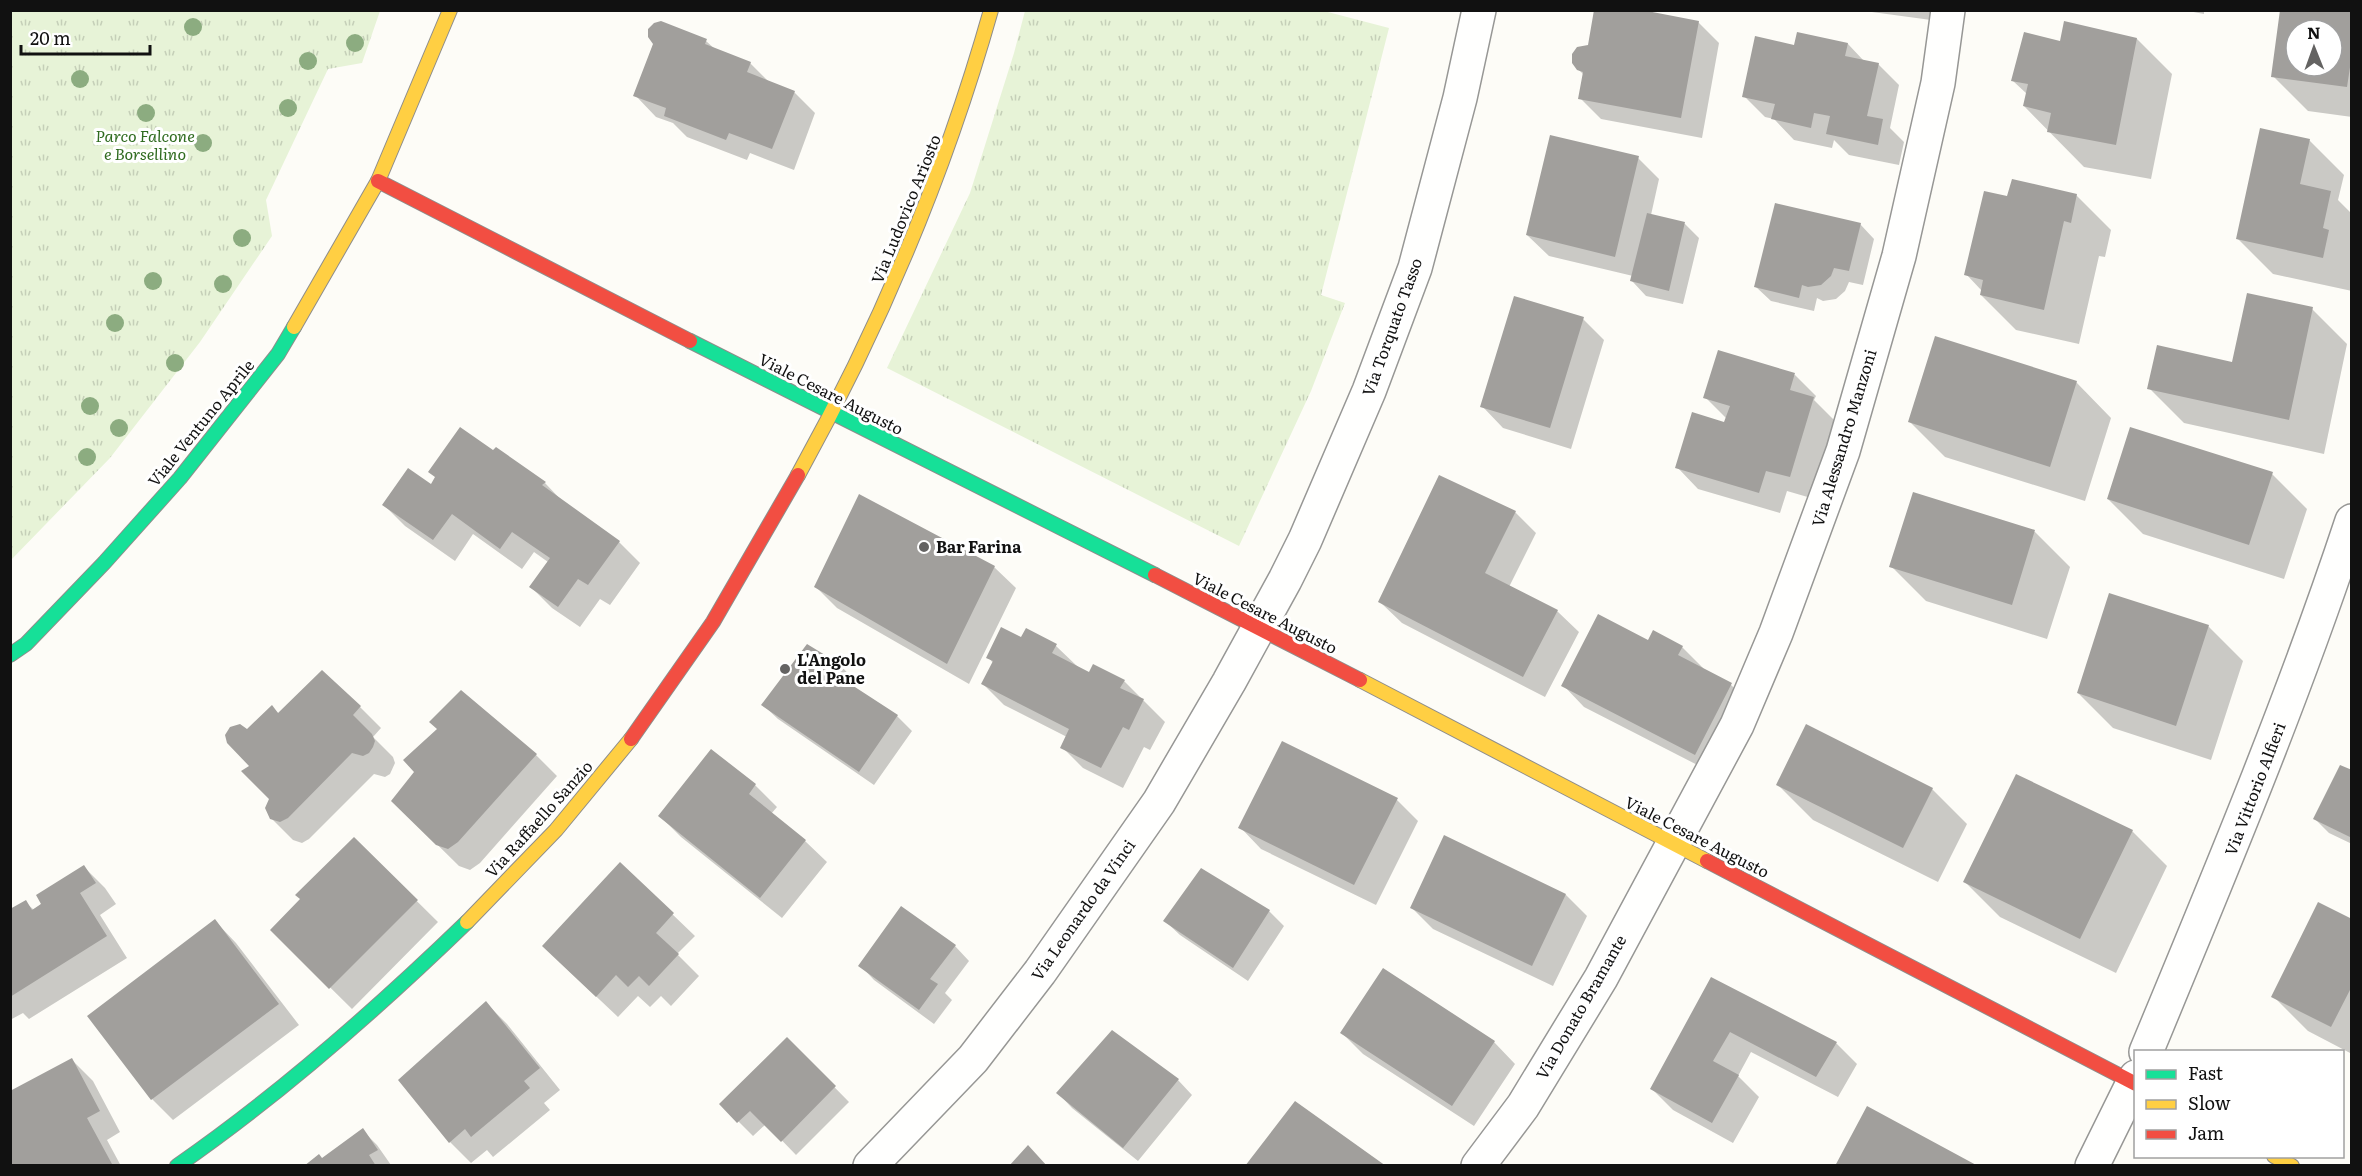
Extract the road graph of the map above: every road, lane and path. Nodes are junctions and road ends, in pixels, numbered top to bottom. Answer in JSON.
{"nodes":[{"id":1,"x":450,"y":10,"type":"edge"},
{"id":2,"x":991,"y":10,"type":"edge"},
{"id":3,"x":1479,"y":10,"type":"edge"},
{"id":4,"x":1948,"y":10,"type":"edge"},
{"id":5,"x":378,"y":181,"type":"junction"},
{"id":6,"x":832,"y":413,"type":"junction"},
{"id":7,"x":2352,"y":521,"type":"edge"},
{"id":8,"x":1259,"y":627,"type":"junction"},
{"id":9,"x":10,"y":655,"type":"edge"},
{"id":10,"x":1672,"y":842,"type":"junction"},
{"id":11,"x":2147,"y":1050,"type":"edge"},
{"id":12,"x":2134,"y":1081,"type":"edge"},
{"id":13,"x":2134,"y":1084,"type":"edge"},
{"id":14,"x":2278,"y":1158,"type":"edge"},
{"id":15,"x":177,"y":1166,"type":"edge"},
{"id":16,"x":870,"y":1166,"type":"edge"},
{"id":17,"x":1478,"y":1166,"type":"edge"},
{"id":18,"x":2092,"y":1166,"type":"edge"},
{"id":19,"x":2292,"y":1166,"type":"edge"}],
"edges":[{"from":1,"to":5,"type":"main road","name":"Viale Ventuno Aprile"},
{"from":2,"to":6,"type":"main road","name":"Via Ludovico Ariosto"},
{"from":3,"to":8,"type":"street","name":"Via Torquato Tasso"},
{"from":4,"to":10,"type":"street","name":"Via Alessandro Manzoni"},
{"from":5,"to":6,"type":"main road","name":"Viale Cesare Augusto"},
{"from":5,"to":9,"type":"main road","name":"Viale Ventuno Aprile"},
{"from":6,"to":8,"type":"main road","name":"Viale Cesare Augusto"},
{"from":6,"to":15,"type":"main road","name":"Via Raffaello Sanzio"},
{"from":7,"to":11,"type":"street","name":"Via Vittorio Alfieri"},
{"from":8,"to":10,"type":"main road","name":"Viale Cesare Augusto"},
{"from":8,"to":16,"type":"street","name":"Via Leonardo da Vinci"},
{"from":10,"to":12,"type":"main road","name":"Viale Cesare Augusto"},
{"from":10,"to":17,"type":"street","name":"Via Donato Bramante"},
{"from":13,"to":18,"type":"street"},
{"from":14,"to":19,"type":"main road"}]}
